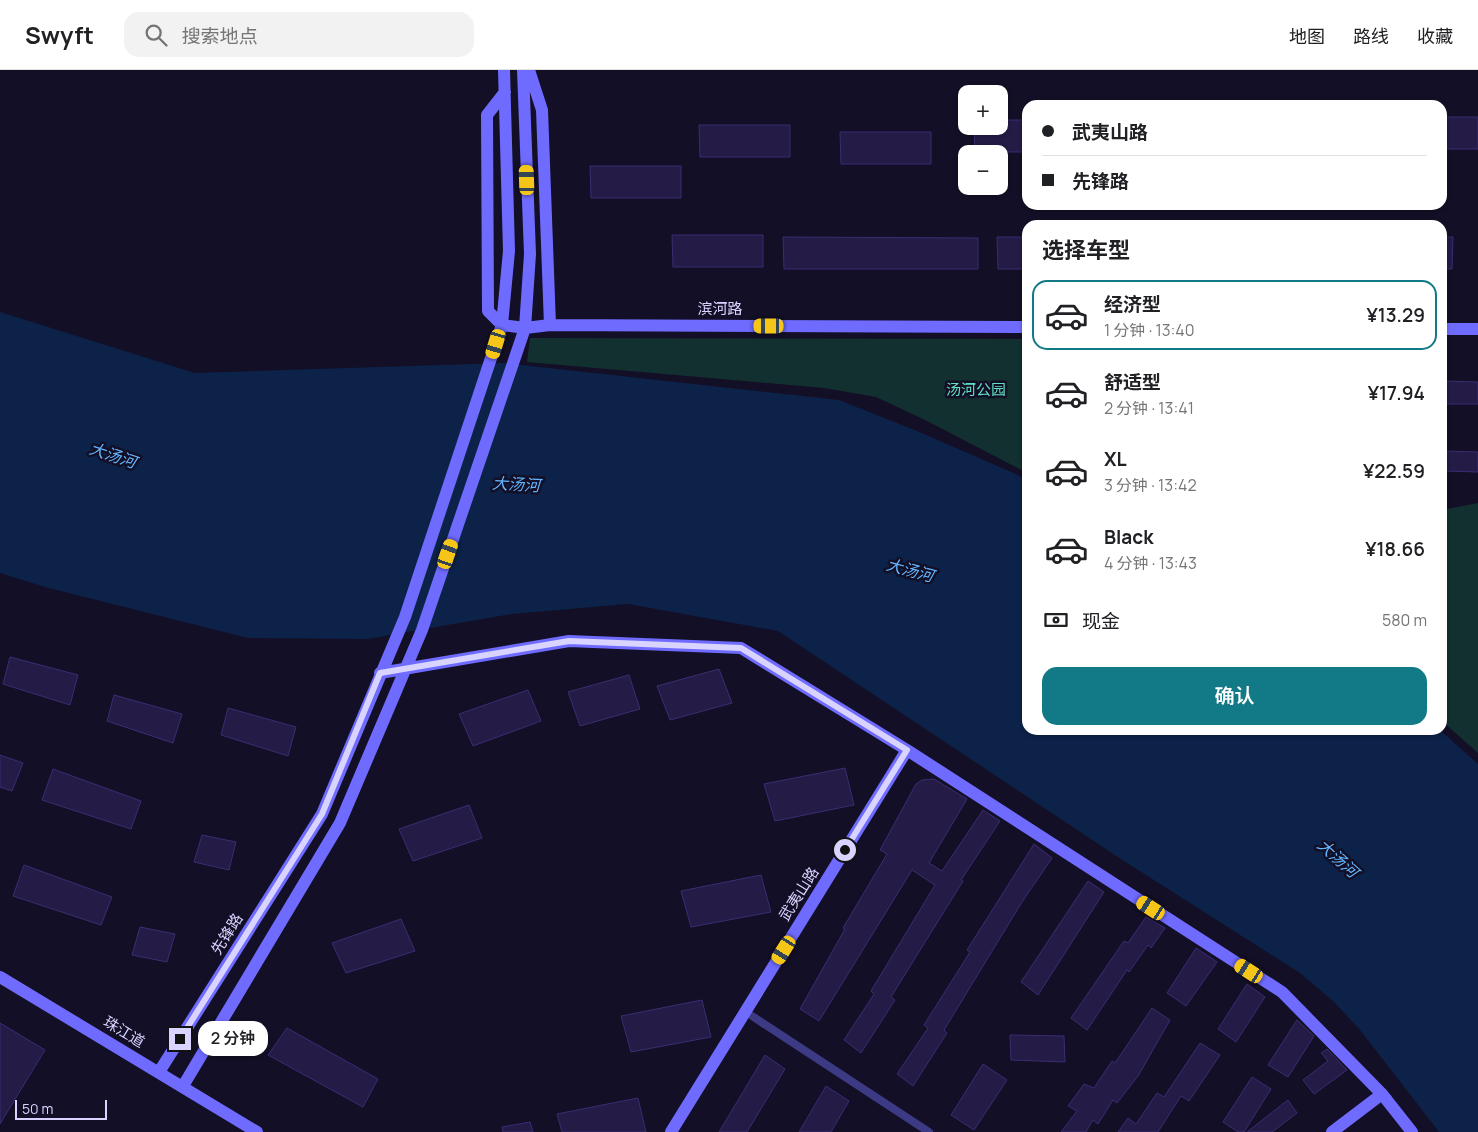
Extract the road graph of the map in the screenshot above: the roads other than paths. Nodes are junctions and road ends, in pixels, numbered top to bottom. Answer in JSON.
{"nodes":[{"id":1,"x":504,"y":70,"type":"edge"},
{"id":2,"x":523,"y":70,"type":"edge"},
{"id":3,"x":529,"y":70,"type":"edge"},
{"id":4,"x":505,"y":92,"type":"junction"},
{"id":5,"x":550,"y":324,"type":"junction"},
{"id":6,"x":502,"y":325,"type":"junction"},
{"id":7,"x":1022,"y":327,"type":"edge"},
{"id":8,"x":525,"y":328,"type":"junction"},
{"id":9,"x":1447,"y":329,"type":"edge"},
{"id":10,"x":1478,"y":329,"type":"edge"},
{"id":11,"x":404,"y":670,"type":"junction"},
{"id":12,"x":380,"y":673,"type":"junction"},
{"id":13,"x":907,"y":750,"type":"junction"},
{"id":14,"x":0,"y":977,"type":"edge"},
{"id":15,"x":752,"y":1016,"type":"dead end"},
{"id":16,"x":159,"y":1072,"type":"junction"},
{"id":17,"x":183,"y":1086,"type":"junction"},
{"id":18,"x":1382,"y":1094,"type":"junction"},
{"id":19,"x":257,"y":1132,"type":"edge"},
{"id":20,"x":671,"y":1132,"type":"edge"},
{"id":21,"x":929,"y":1132,"type":"edge"},
{"id":22,"x":1332,"y":1132,"type":"edge"},
{"id":23,"x":1412,"y":1132,"type":"edge"}],
"edges":[{"from":1,"to":4,"type":"street"},
{"from":2,"to":8,"type":"street"},
{"from":3,"to":5,"type":"street"},
{"from":4,"to":6,"type":"street","name":"先锋路"},
{"from":4,"to":6,"type":"street"},
{"from":5,"to":7,"type":"street","name":"滨河路"},
{"from":5,"to":8,"type":"street","name":"滨河路"},
{"from":6,"to":8,"type":"street","name":"滨河路"},
{"from":6,"to":12,"type":"street","name":"先锋路"},
{"from":8,"to":11,"type":"street"},
{"from":9,"to":10,"type":"street"},
{"from":11,"to":12,"type":"street"},
{"from":11,"to":13,"type":"street"},
{"from":11,"to":17,"type":"street"},
{"from":12,"to":16,"type":"street","name":"先锋路"},
{"from":13,"to":18,"type":"street"},
{"from":13,"to":20,"type":"street","name":"武夷山路"},
{"from":14,"to":16,"type":"street","name":"珠江道"},
{"from":15,"to":21,"type":"lane"},
{"from":16,"to":17,"type":"street","name":"珠江道"},
{"from":17,"to":19,"type":"street","name":"珠江道"},
{"from":18,"to":22,"type":"street"},
{"from":18,"to":23,"type":"street"}]}
